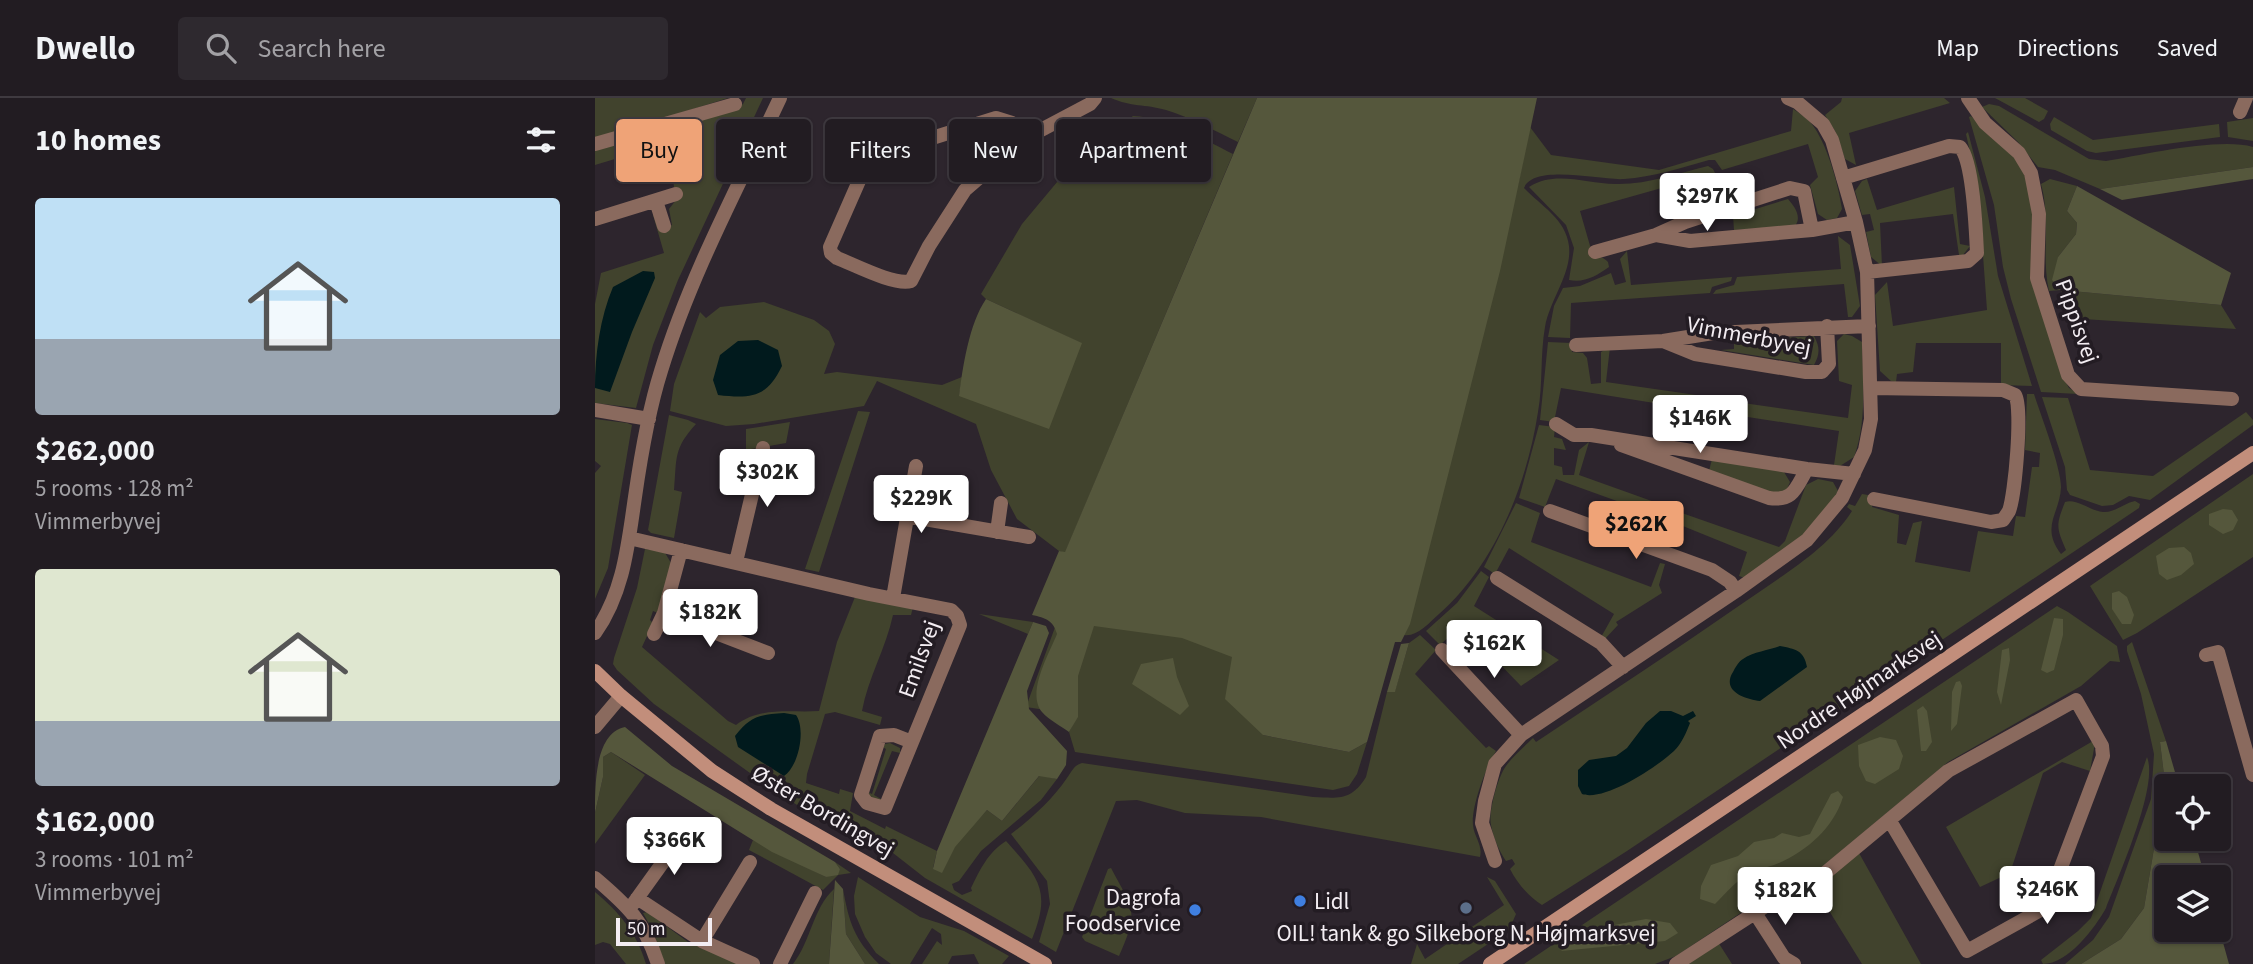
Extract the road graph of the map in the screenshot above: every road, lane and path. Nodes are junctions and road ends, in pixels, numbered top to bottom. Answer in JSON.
{"nodes":[{"id":1,"x":780,"y":98,"type":"edge"},
{"id":2,"x":1095,"y":98,"type":"edge"},
{"id":3,"x":1788,"y":98,"type":"edge"},
{"id":4,"x":1968,"y":98,"type":"edge"},
{"id":5,"x":735,"y":104,"type":"dead end"},
{"id":6,"x":1042,"y":129,"type":"edge"},
{"id":7,"x":1024,"y":139,"type":"joint"},
{"id":8,"x":595,"y":144,"type":"edge"},
{"id":9,"x":1843,"y":178,"type":"junction"},
{"id":10,"x":676,"y":194,"type":"dead end"},
{"id":11,"x":656,"y":201,"type":"junction"},
{"id":12,"x":595,"y":219,"type":"edge"},
{"id":13,"x":1856,"y":222,"type":"junction"},
{"id":14,"x":664,"y":226,"type":"dead end"},
{"id":15,"x":1812,"y":230,"type":"junction"},
{"id":16,"x":1656,"y":235,"type":"junction"},
{"id":17,"x":1595,"y":252,"type":"dead end"},
{"id":18,"x":1867,"y":272,"type":"junction"},
{"id":19,"x":1827,"y":326,"type":"junction"},
{"id":20,"x":1869,"y":326,"type":"junction"},
{"id":21,"x":1663,"y":341,"type":"junction"},
{"id":22,"x":1576,"y":345,"type":"dead end"},
{"id":23,"x":1871,"y":388,"type":"junction"},
{"id":24,"x":2232,"y":399,"type":"dead end"},
{"id":25,"x":595,"y":410,"type":"edge"},
{"id":26,"x":649,"y":419,"type":"junction"},
{"id":27,"x":1556,"y":424,"type":"dead end"},
{"id":28,"x":1591,"y":435,"type":"junction"},
{"id":29,"x":764,"y":447,"type":"dead end"},
{"id":30,"x":2253,"y":453,"type":"edge"},
{"id":31,"x":916,"y":466,"type":"dead end"},
{"id":32,"x":1807,"y":469,"type":"junction"},
{"id":33,"x":1854,"y":474,"type":"junction"},
{"id":34,"x":1874,"y":499,"type":"dead end"},
{"id":35,"x":1001,"y":503,"type":"dead end"},
{"id":36,"x":1550,"y":511,"type":"dead end"},
{"id":37,"x":907,"y":516,"type":"junction"},
{"id":38,"x":997,"y":531,"type":"junction"},
{"id":39,"x":1030,"y":537,"type":"dead end"},
{"id":40,"x":629,"y":538,"type":"junction"},
{"id":41,"x":681,"y":550,"type":"junction"},
{"id":42,"x":736,"y":562,"type":"junction"},
{"id":43,"x":1497,"y":578,"type":"dead end"},
{"id":44,"x":1737,"y":591,"type":"junction"},
{"id":45,"x":893,"y":598,"type":"junction"},
{"id":46,"x":664,"y":613,"type":"junction"},
{"id":47,"x":595,"y":633,"type":"edge"},
{"id":48,"x":654,"y":634,"type":"dead end"},
{"id":49,"x":1442,"y":650,"type":"dead end"},
{"id":50,"x":768,"y":653,"type":"dead end"},
{"id":51,"x":2206,"y":655,"type":"dead end"},
{"id":52,"x":1623,"y":667,"type":"junction"},
{"id":53,"x":595,"y":671,"type":"edge"},
{"id":54,"x":621,"y":696,"type":"junction"},
{"id":55,"x":595,"y":727,"type":"edge"},
{"id":56,"x":1521,"y":735,"type":"junction"},
{"id":57,"x":912,"y":742,"type":"junction"},
{"id":58,"x":2253,"y":775,"type":"edge"},
{"id":59,"x":1890,"y":821,"type":"junction"},
{"id":60,"x":689,"y":826,"type":"dead end"},
{"id":61,"x":1496,"y":861,"type":"dead end"},
{"id":62,"x":750,"y":862,"type":"dead end"},
{"id":63,"x":595,"y":878,"type":"edge"},
{"id":64,"x":815,"y":893,"type":"dead end"},
{"id":65,"x":633,"y":903,"type":"junction"},
{"id":66,"x":1755,"y":913,"type":"junction"},
{"id":67,"x":702,"y":941,"type":"junction"},
{"id":68,"x":659,"y":964,"type":"edge"},
{"id":69,"x":753,"y":964,"type":"edge"},
{"id":70,"x":780,"y":964,"type":"edge"},
{"id":71,"x":1045,"y":964,"type":"edge"},
{"id":72,"x":1490,"y":964,"type":"edge"},
{"id":73,"x":1676,"y":964,"type":"edge"},
{"id":74,"x":1794,"y":964,"type":"edge"}],
"edges":[{"from":1,"to":26,"type":"street"},
{"from":2,"to":6,"type":"street"},
{"from":3,"to":9,"type":"street"},
{"from":4,"to":24,"type":"street","name":"Pippisvej"},
{"from":5,"to":8,"type":"street"},
{"from":7,"to":7,"type":"street"},
{"from":9,"to":13,"type":"street"},
{"from":9,"to":18,"type":"street"},
{"from":10,"to":11,"type":"street"},
{"from":11,"to":12,"type":"street"},
{"from":11,"to":14,"type":"street"},
{"from":13,"to":15,"type":"street"},
{"from":13,"to":18,"type":"street"},
{"from":15,"to":16,"type":"street"},
{"from":15,"to":16,"type":"street"},
{"from":16,"to":17,"type":"street"},
{"from":18,"to":20,"type":"street"},
{"from":19,"to":20,"type":"street","name":"Vimmerbyvej"},
{"from":19,"to":21,"type":"street","name":"Vimmerbyvej"},
{"from":19,"to":21,"type":"street","name":"Vimmerbyvej"},
{"from":20,"to":23,"type":"street"},
{"from":21,"to":22,"type":"street","name":"Vimmerbyvej"},
{"from":23,"to":33,"type":"street"},
{"from":23,"to":34,"type":"street"},
{"from":25,"to":26,"type":"street"},
{"from":26,"to":40,"type":"street"},
{"from":27,"to":28,"type":"street"},
{"from":28,"to":32,"type":"street"},
{"from":28,"to":32,"type":"street"},
{"from":29,"to":42,"type":"street"},
{"from":30,"to":72,"type":"street","name":"Nordre Højmarksvej"},
{"from":31,"to":37,"type":"street","name":"Emilsvej"},
{"from":32,"to":33,"type":"street"},
{"from":33,"to":44,"type":"street"},
{"from":35,"to":38,"type":"street"},
{"from":36,"to":44,"type":"street"},
{"from":37,"to":38,"type":"street"},
{"from":37,"to":45,"type":"street","name":"Emilsvej"},
{"from":38,"to":39,"type":"street"},
{"from":40,"to":41,"type":"street","name":"Emilsvej"},
{"from":40,"to":47,"type":"street"},
{"from":41,"to":42,"type":"street","name":"Emilsvej"},
{"from":41,"to":46,"type":"street"},
{"from":42,"to":45,"type":"street","name":"Emilsvej"},
{"from":43,"to":52,"type":"street"},
{"from":44,"to":52,"type":"street"},
{"from":45,"to":57,"type":"street","name":"Emilsvej"},
{"from":46,"to":48,"type":"street"},
{"from":46,"to":50,"type":"street"},
{"from":49,"to":56,"type":"street"},
{"from":51,"to":58,"type":"street"},
{"from":52,"to":56,"type":"street"},
{"from":53,"to":54,"type":"street","name":"Øster Bordingvej"},
{"from":54,"to":55,"type":"street"},
{"from":54,"to":71,"type":"street","name":"Øster Bordingvej"},
{"from":56,"to":61,"type":"street"},
{"from":57,"to":57,"type":"street","name":"Emilsvej"},
{"from":59,"to":59,"type":"street"},
{"from":59,"to":66,"type":"street"},
{"from":60,"to":65,"type":"street"},
{"from":62,"to":67,"type":"street"},
{"from":63,"to":65,"type":"street"},
{"from":64,"to":70,"type":"street"},
{"from":65,"to":67,"type":"street"},
{"from":65,"to":68,"type":"street"},
{"from":66,"to":73,"type":"street"},
{"from":66,"to":74,"type":"street"},
{"from":67,"to":69,"type":"street"}]}
